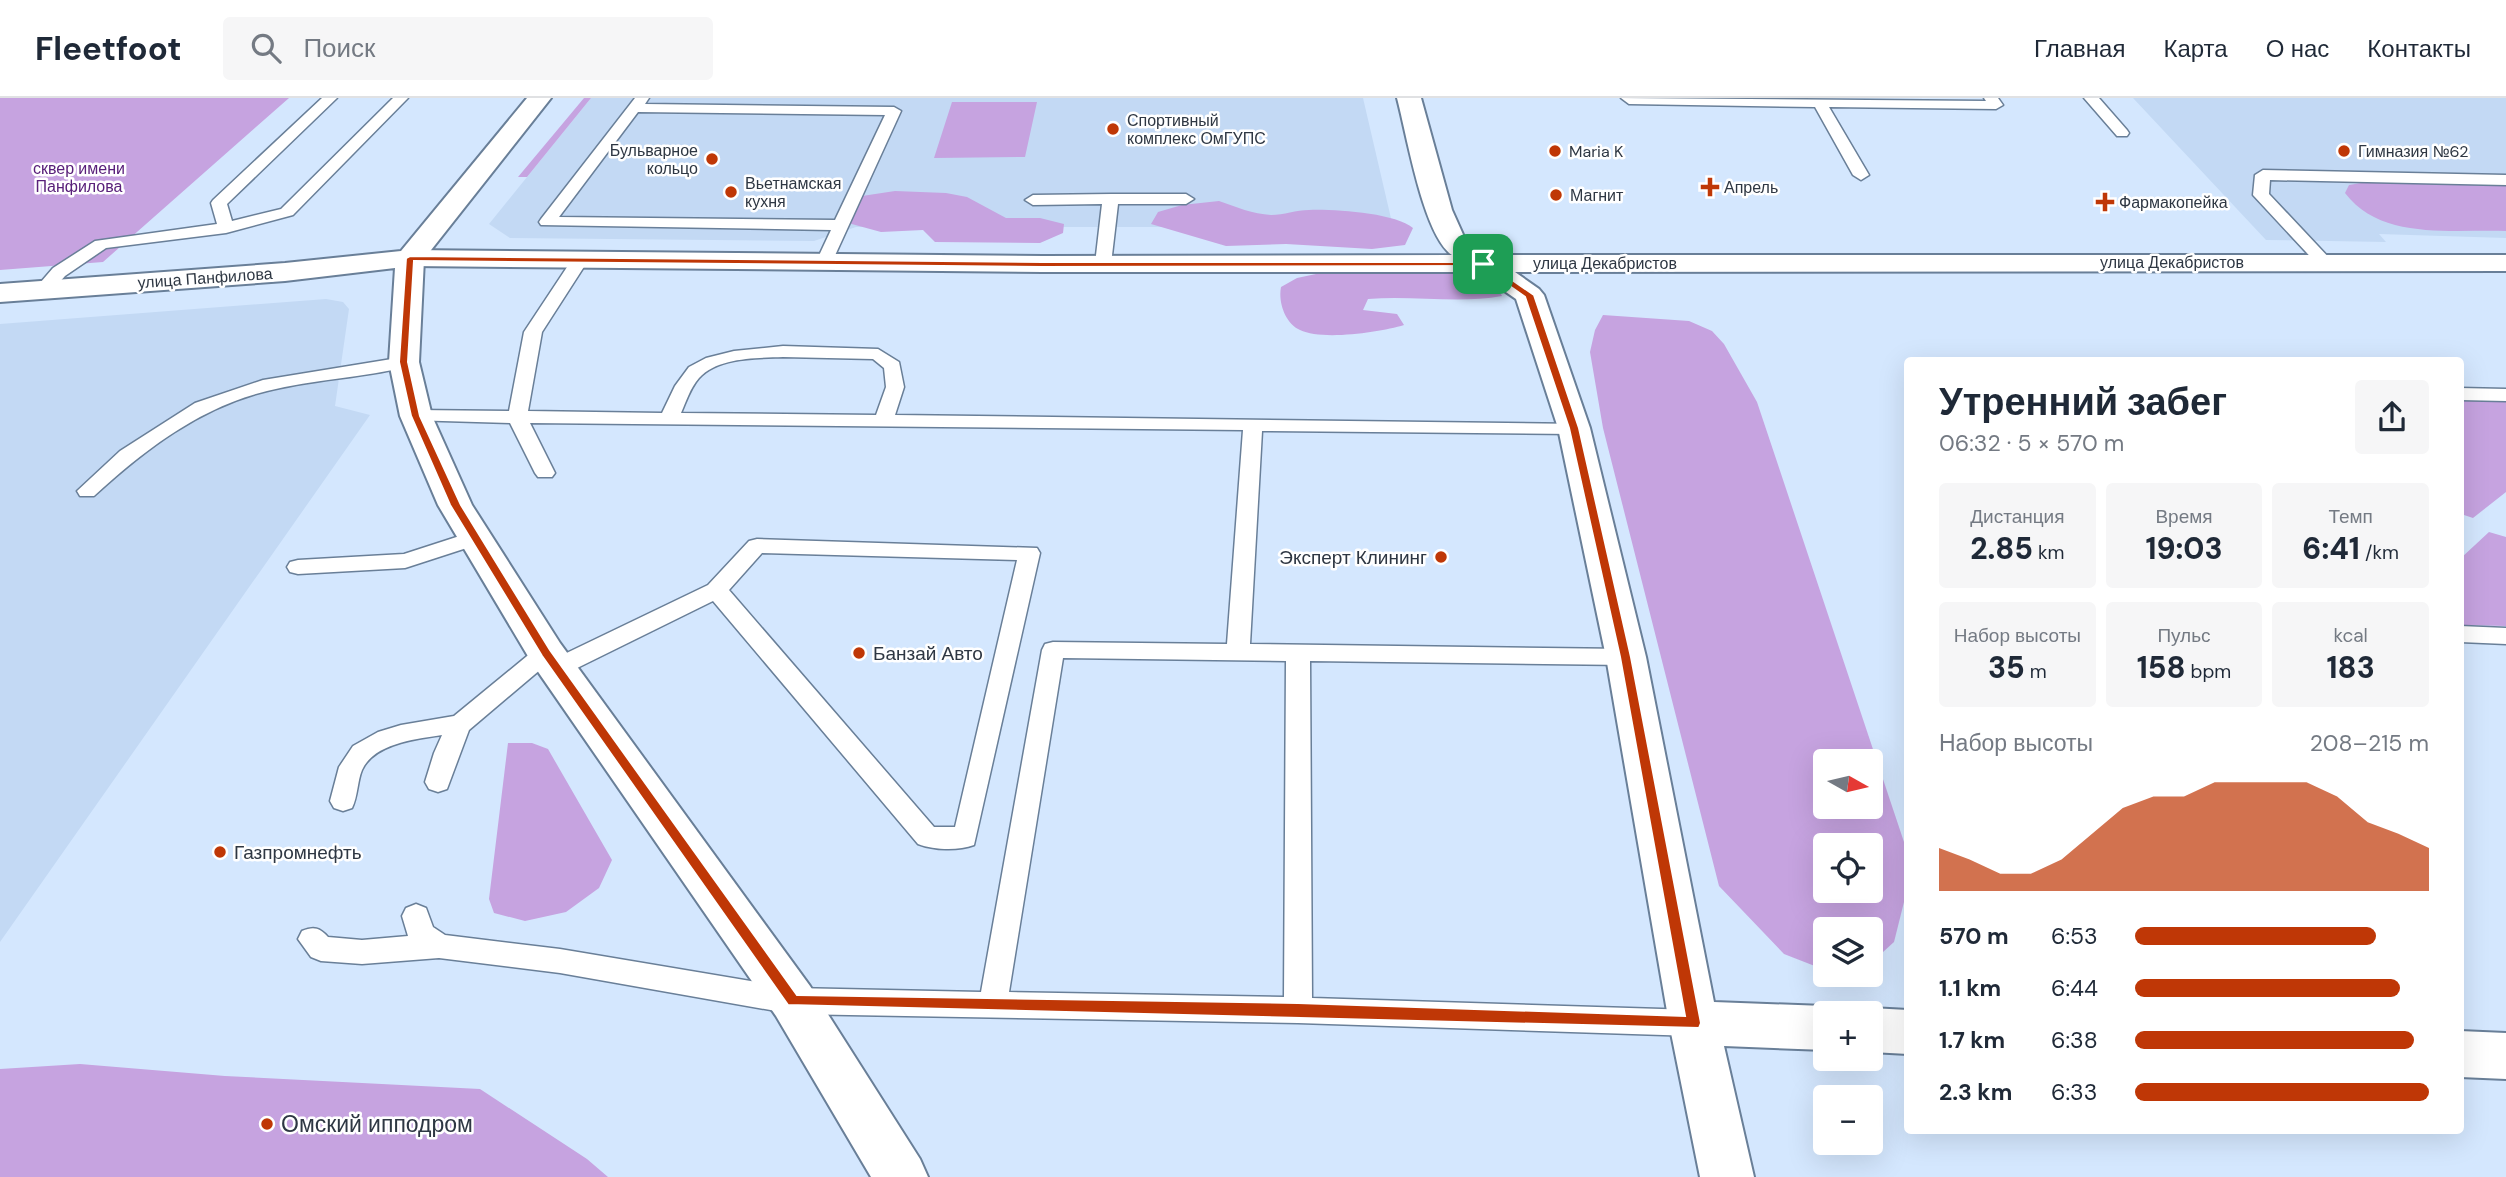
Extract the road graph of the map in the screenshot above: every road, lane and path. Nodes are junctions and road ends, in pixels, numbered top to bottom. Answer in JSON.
{"nodes":[{"id":1,"x":330,"y":98,"type":"edge"},
{"id":2,"x":401,"y":98,"type":"edge"},
{"id":3,"x":539,"y":98,"type":"edge"},
{"id":4,"x":1409,"y":98,"type":"edge"},
{"id":5,"x":1628,"y":98,"type":"edge"},
{"id":6,"x":1991,"y":98,"type":"edge"},
{"id":7,"x":2091,"y":98,"type":"edge"},
{"id":8,"x":1819,"y":102,"type":"junction"},
{"id":9,"x":639,"y":103,"type":"edge"},
{"id":10,"x":896,"y":104,"type":"edge"},
{"id":11,"x":750,"y":109,"type":"joint"},
{"id":12,"x":2122,"y":133,"type":"dead end"},
{"id":13,"x":1861,"y":175,"type":"dead end"},
{"id":14,"x":2506,"y":180,"type":"edge"},
{"id":15,"x":1111,"y":199,"type":"junction"},
{"id":16,"x":1186,"y":199,"type":"dead end"},
{"id":17,"x":1033,"y":200,"type":"dead end"},
{"id":18,"x":841,"y":225,"type":"junction"},
{"id":19,"x":226,"y":228,"type":"junction"},
{"id":20,"x":410,"y":258,"type":"junction"},
{"id":21,"x":581,"y":259,"type":"junction"},
{"id":22,"x":824,"y":262,"type":"junction"},
{"id":23,"x":2325,"y":262,"type":"junction"},
{"id":24,"x":1103,"y":264,"type":"junction"},
{"id":25,"x":1483,"y":264,"type":"junction"},
{"id":26,"x":2506,"y":264,"type":"edge"},
{"id":27,"x":43,"y":290,"type":"junction"},
{"id":28,"x":0,"y":293,"type":"edge"},
{"id":29,"x":404,"y":362,"type":"junction"},
{"id":30,"x":2464,"y":394,"type":"edge"},
{"id":31,"x":2506,"y":395,"type":"edge"},
{"id":32,"x":416,"y":416,"type":"junction"},
{"id":33,"x":517,"y":417,"type":"junction"},
{"id":34,"x":669,"y":419,"type":"junction"},
{"id":35,"x":883,"y":421,"type":"junction"},
{"id":36,"x":1253,"y":425,"type":"junction"},
{"id":37,"x":1574,"y":428,"type":"junction"},
{"id":38,"x":545,"y":473,"type":"dead end"},
{"id":39,"x":87,"y":491,"type":"dead end"},
{"id":40,"x":475,"y":538,"type":"junction"},
{"id":41,"x":298,"y":567,"type":"dead end"},
{"id":42,"x":716,"y":590,"type":"junction"},
{"id":43,"x":2464,"y":634,"type":"edge"},
{"id":44,"x":2506,"y":636,"type":"edge"},
{"id":45,"x":1238,"y":652,"type":"junction"},
{"id":46,"x":1298,"y":653,"type":"junction"},
{"id":47,"x":1626,"y":657,"type":"junction"},
{"id":48,"x":551,"y":660,"type":"junction"},
{"id":49,"x":460,"y":724,"type":"junction"},
{"id":50,"x":438,"y":782,"type":"dead end"},
{"id":51,"x":343,"y":801,"type":"dead end"},
{"id":52,"x":416,"y":916,"type":"dead end"},
{"id":53,"x":312,"y":939,"type":"dead end"},
{"id":54,"x":439,"y":946,"type":"junction"},
{"id":55,"x":793,"y":1001,"type":"junction"},
{"id":56,"x":993,"y":1004,"type":"junction"},
{"id":57,"x":1298,"y":1010,"type":"junction"},
{"id":58,"x":1694,"y":1023,"type":"junction"},
{"id":59,"x":1813,"y":1028,"type":"edge"},
{"id":60,"x":1883,"y":1031,"type":"edge"},
{"id":61,"x":1904,"y":1032,"type":"edge"},
{"id":62,"x":2464,"y":1054,"type":"edge"},
{"id":63,"x":2506,"y":1056,"type":"edge"},
{"id":64,"x":901,"y":1177,"type":"edge"},
{"id":65,"x":1727,"y":1177,"type":"edge"}],
"edges":[{"from":1,"to":19,"type":"lane"},
{"from":2,"to":19,"type":"lane"},
{"from":3,"to":20,"type":"street"},
{"from":4,"to":25,"type":"street"},
{"from":5,"to":8,"type":"lane"},
{"from":6,"to":8,"type":"lane"},
{"from":7,"to":12,"type":"lane"},
{"from":8,"to":13,"type":"lane"},
{"from":9,"to":11,"type":"lane"},
{"from":9,"to":18,"type":"lane"},
{"from":10,"to":11,"type":"lane"},
{"from":10,"to":18,"type":"lane"},
{"from":14,"to":23,"type":"lane"},
{"from":15,"to":16,"type":"lane"},
{"from":15,"to":17,"type":"lane"},
{"from":15,"to":24,"type":"lane"},
{"from":18,"to":22,"type":"lane"},
{"from":19,"to":27,"type":"lane"},
{"from":20,"to":21,"type":"street","name":"улица Декабристов"},
{"from":20,"to":27,"type":"street","name":"улица Панфилова"},
{"from":20,"to":29,"type":"street"},
{"from":21,"to":22,"type":"street","name":"улица Декабристов"},
{"from":21,"to":33,"type":"lane"},
{"from":22,"to":24,"type":"street","name":"улица Декабристов"},
{"from":23,"to":25,"type":"street","name":"улица Декабристов"},
{"from":23,"to":26,"type":"street","name":"улица Декабристов"},
{"from":24,"to":25,"type":"street","name":"улица Декабристов"},
{"from":25,"to":37,"type":"street"},
{"from":27,"to":28,"type":"street","name":"улица Панфилова"},
{"from":29,"to":32,"type":"street"},
{"from":29,"to":39,"type":"lane"},
{"from":30,"to":31,"type":"lane"},
{"from":32,"to":33,"type":"lane"},
{"from":32,"to":40,"type":"street"},
{"from":33,"to":34,"type":"lane"},
{"from":33,"to":38,"type":"lane"},
{"from":34,"to":35,"type":"lane"},
{"from":34,"to":35,"type":"lane"},
{"from":35,"to":36,"type":"lane"},
{"from":36,"to":37,"type":"lane"},
{"from":36,"to":45,"type":"lane"},
{"from":37,"to":47,"type":"street"},
{"from":40,"to":41,"type":"lane"},
{"from":40,"to":48,"type":"street"},
{"from":42,"to":42,"type":"lane"},
{"from":42,"to":48,"type":"lane"},
{"from":43,"to":44,"type":"lane"},
{"from":45,"to":46,"type":"lane"},
{"from":45,"to":56,"type":"lane"},
{"from":46,"to":47,"type":"lane"},
{"from":46,"to":57,"type":"lane"},
{"from":47,"to":58,"type":"street"},
{"from":48,"to":49,"type":"lane"},
{"from":48,"to":55,"type":"street"},
{"from":49,"to":50,"type":"lane"},
{"from":49,"to":51,"type":"lane"},
{"from":52,"to":54,"type":"lane"},
{"from":53,"to":54,"type":"lane"},
{"from":54,"to":55,"type":"lane"},
{"from":55,"to":56,"type":"lane"},
{"from":55,"to":64,"type":"street"},
{"from":56,"to":57,"type":"lane"},
{"from":57,"to":58,"type":"lane"},
{"from":58,"to":59,"type":"street"},
{"from":58,"to":65,"type":"street"},
{"from":60,"to":61,"type":"street"},
{"from":62,"to":63,"type":"street"}]}
